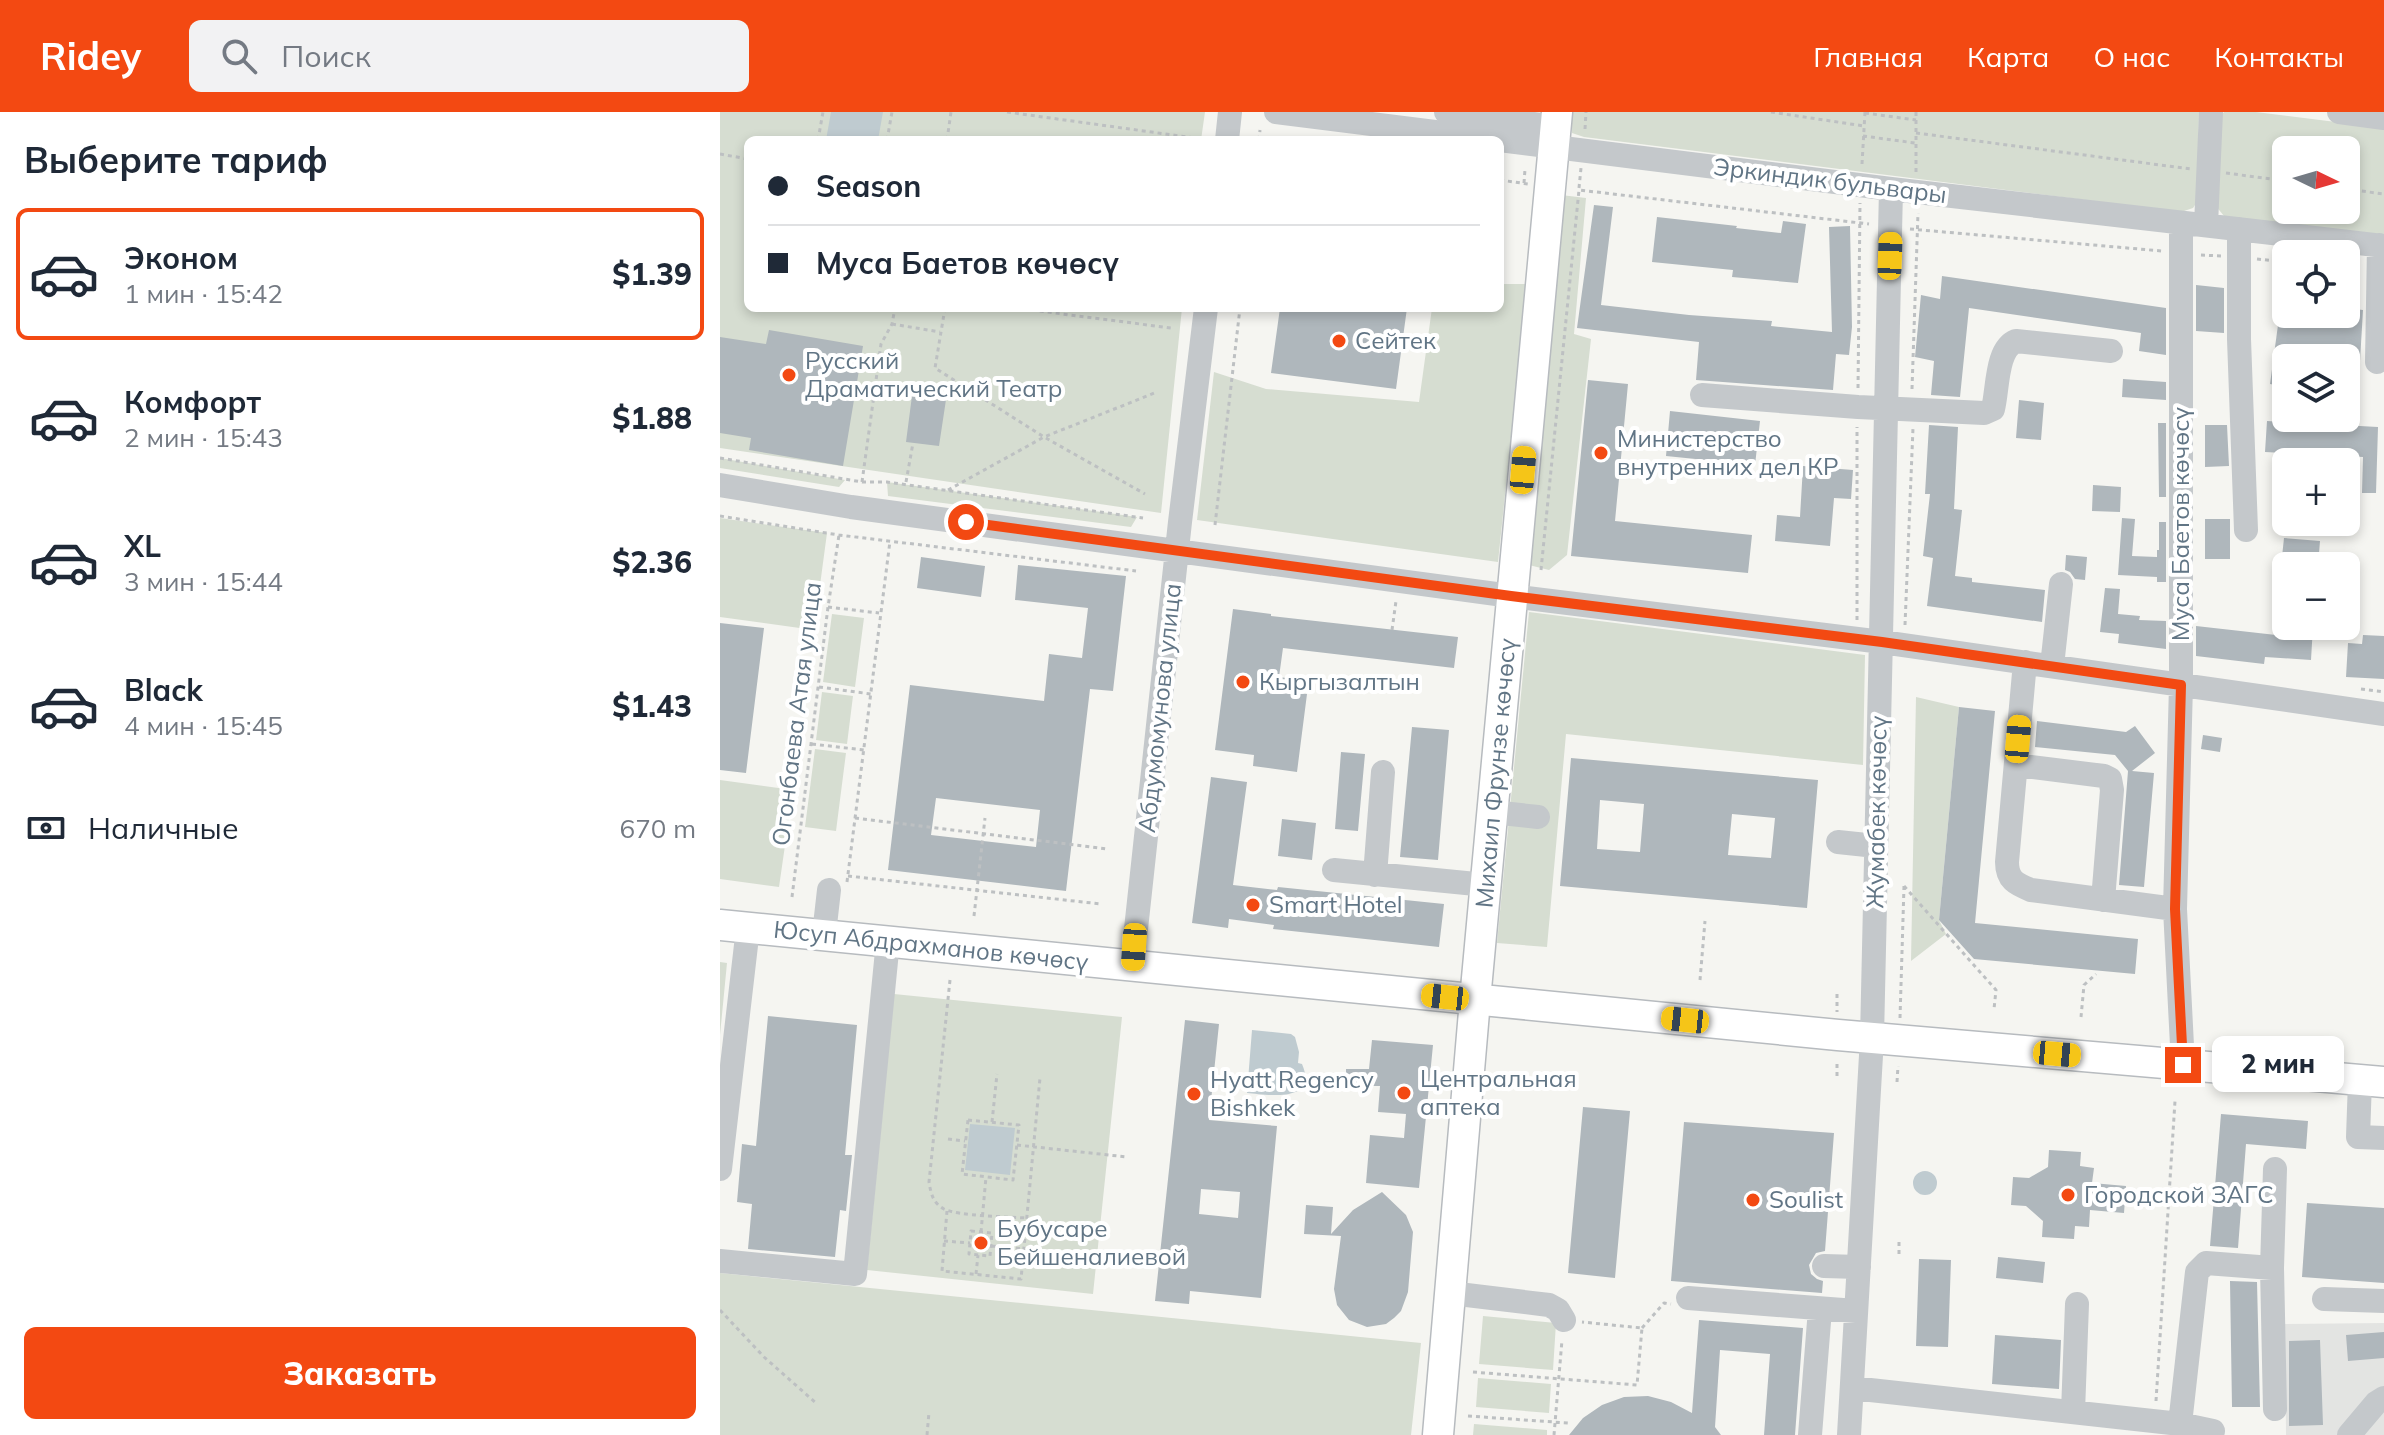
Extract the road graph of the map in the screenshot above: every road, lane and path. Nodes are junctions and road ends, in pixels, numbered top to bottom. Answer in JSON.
{"nodes":[{"id":1,"x":823,"y":112,"type":"edge"},
{"id":2,"x":892,"y":112,"type":"edge"},
{"id":3,"x":951,"y":112,"type":"edge"},
{"id":4,"x":1007,"y":112,"type":"edge"},
{"id":5,"x":1230,"y":112,"type":"edge"},
{"id":6,"x":1446,"y":112,"type":"edge"},
{"id":7,"x":1586,"y":112,"type":"edge"},
{"id":8,"x":1771,"y":112,"type":"edge"},
{"id":9,"x":1916,"y":112,"type":"edge"},
{"id":10,"x":2211,"y":112,"type":"edge"},
{"id":11,"x":2339,"y":112,"type":"edge"},
{"id":12,"x":1865,"y":113,"type":"edge"},
{"id":13,"x":2384,"y":118,"type":"edge"},
{"id":14,"x":1916,"y":120,"type":"junction"},
{"id":15,"x":1268,"y":121,"type":"edge"},
{"id":16,"x":1864,"y":126,"type":"junction"},
{"id":17,"x":1556,"y":129,"type":"edge"},
{"id":18,"x":1916,"y":133,"type":"junction"},
{"id":19,"x":819,"y":136,"type":"edge"},
{"id":20,"x":888,"y":136,"type":"edge"},
{"id":21,"x":948,"y":136,"type":"edge"},
{"id":22,"x":1182,"y":136,"type":"edge"},
{"id":23,"x":1227,"y":136,"type":"edge"},
{"id":24,"x":1863,"y":136,"type":"junction"},
{"id":25,"x":1584,"y":137,"type":"dead end"},
{"id":26,"x":1916,"y":143,"type":"junction"},
{"id":27,"x":720,"y":154,"type":"edge"},
{"id":28,"x":744,"y":158,"type":"edge"},
{"id":29,"x":1582,"y":160,"type":"dead end"},
{"id":30,"x":1525,"y":169,"type":"dead end"},
{"id":31,"x":2208,"y":171,"type":"junction"},
{"id":32,"x":1862,"y":172,"type":"dead end"},
{"id":33,"x":1917,"y":179,"type":"dead end"},
{"id":34,"x":2272,"y":179,"type":"edge"},
{"id":35,"x":1504,"y":180,"type":"edge"},
{"id":36,"x":1891,"y":189,"type":"junction"},
{"id":37,"x":1579,"y":190,"type":"junction"},
{"id":38,"x":2360,"y":191,"type":"edge"},
{"id":39,"x":2384,"y":194,"type":"edge"},
{"id":40,"x":1918,"y":205,"type":"dead end"},
{"id":41,"x":2181,"y":223,"type":"junction"},
{"id":42,"x":1870,"y":224,"type":"dead end"},
{"id":43,"x":2206,"y":225,"type":"junction"},
{"id":44,"x":1908,"y":229,"type":"dead end"},
{"id":45,"x":2239,"y":229,"type":"junction"},
{"id":46,"x":1918,"y":230,"type":"junction"},
{"id":47,"x":2382,"y":246,"type":"edge"},
{"id":48,"x":2182,"y":253,"type":"junction"},
{"id":49,"x":2238,"y":258,"type":"junction"},
{"id":50,"x":2272,"y":261,"type":"edge"},
{"id":51,"x":894,"y":312,"type":"edge"},
{"id":52,"x":944,"y":312,"type":"edge"},
{"id":53,"x":1047,"y":312,"type":"edge"},
{"id":54,"x":1206,"y":312,"type":"edge"},
{"id":55,"x":1240,"y":312,"type":"edge"},
{"id":56,"x":892,"y":324,"type":"junction"},
{"id":57,"x":1171,"y":328,"type":"dead end"},
{"id":58,"x":941,"y":332,"type":"junction"},
{"id":59,"x":2111,"y":351,"type":"dead end"},
{"id":60,"x":2377,"y":362,"type":"dead end"},
{"id":61,"x":1157,"y":392,"type":"dead end"},
{"id":62,"x":1702,"y":395,"type":"dead end"},
{"id":63,"x":1887,"y":407,"type":"junction"},
{"id":64,"x":1914,"y":410,"type":"junction"},
{"id":65,"x":1044,"y":437,"type":"junction"},
{"id":66,"x":913,"y":443,"type":"dead end"},
{"id":67,"x":720,"y":458,"type":"edge"},
{"id":68,"x":862,"y":482,"type":"junction"},
{"id":69,"x":906,"y":484,"type":"junction"},
{"id":70,"x":720,"y":485,"type":"edge"},
{"id":71,"x":948,"y":490,"type":"junction"},
{"id":72,"x":1145,"y":494,"type":"dead end"},
{"id":73,"x":720,"y":516,"type":"edge"},
{"id":74,"x":1143,"y":518,"type":"dead end"},
{"id":75,"x":1215,"y":525,"type":"dead end"},
{"id":76,"x":2246,"y":530,"type":"dead end"},
{"id":77,"x":839,"y":535,"type":"junction"},
{"id":78,"x":890,"y":541,"type":"junction"},
{"id":79,"x":1177,"y":551,"type":"junction"},
{"id":80,"x":1541,"y":570,"type":"dead end"},
{"id":81,"x":1136,"y":571,"type":"dead end"},
{"id":82,"x":2061,"y":584,"type":"dead end"},
{"id":83,"x":1511,"y":596,"type":"junction"},
{"id":84,"x":1396,"y":601,"type":"dead end"},
{"id":85,"x":828,"y":607,"type":"junction"},
{"id":86,"x":881,"y":613,"type":"junction"},
{"id":87,"x":1392,"y":630,"type":"dead end"},
{"id":88,"x":1893,"y":637,"type":"junction"},
{"id":89,"x":2025,"y":662,"type":"junction"},
{"id":90,"x":2052,"y":666,"type":"junction"},
{"id":91,"x":2181,"y":685,"type":"junction"},
{"id":92,"x":818,"y":687,"type":"junction"},
{"id":93,"x":871,"y":694,"type":"junction"},
{"id":94,"x":2384,"y":714,"type":"edge"},
{"id":95,"x":811,"y":744,"type":"junction"},
{"id":96,"x":864,"y":750,"type":"junction"},
{"id":97,"x":2016,"y":765,"type":"junction"},
{"id":98,"x":1383,"y":772,"type":"dead end"},
{"id":99,"x":1492,"y":812,"type":"junction"},
{"id":100,"x":1538,"y":817,"type":"dead end"},
{"id":101,"x":855,"y":818,"type":"junction"},
{"id":102,"x":985,"y":818,"type":"dead end"},
{"id":103,"x":983,"y":834,"type":"junction"},
{"id":104,"x":1838,"y":842,"type":"dead end"},
{"id":105,"x":1876,"y":846,"type":"junction"},
{"id":106,"x":1108,"y":849,"type":"dead end"},
{"id":107,"x":1334,"y":870,"type":"dead end"},
{"id":108,"x":1375,"y":875,"type":"junction"},
{"id":109,"x":841,"y":885,"type":"junction"},
{"id":110,"x":1486,"y":885,"type":"junction"},
{"id":111,"x":977,"y":889,"type":"junction"},
{"id":112,"x":792,"y":897,"type":"dead end"},
{"id":113,"x":2103,"y":900,"type":"junction"},
{"id":114,"x":1101,"y":904,"type":"dead end"},
{"id":115,"x":2175,"y":909,"type":"junction"},
{"id":116,"x":974,"y":916,"type":"dead end"},
{"id":117,"x":1705,"y":921,"type":"dead end"},
{"id":118,"x":734,"y":926,"type":"edge"},
{"id":119,"x":824,"y":934,"type":"junction"},
{"id":120,"x":888,"y":941,"type":"junction"},
{"id":121,"x":1132,"y":966,"type":"junction"},
{"id":122,"x":2096,"y":974,"type":"dead end"},
{"id":123,"x":950,"y":980,"type":"dead end"},
{"id":124,"x":1700,"y":980,"type":"dead end"},
{"id":125,"x":1837,"y":994,"type":"dead end"},
{"id":126,"x":1475,"y":1000,"type":"junction"},
{"id":127,"x":1994,"y":1009,"type":"dead end"},
{"id":128,"x":2081,"y":1017,"type":"dead end"},
{"id":129,"x":1838,"y":1019,"type":"dead end"},
{"id":130,"x":1900,"y":1024,"type":"dead end"},
{"id":131,"x":1872,"y":1038,"type":"junction"},
{"id":132,"x":1837,"y":1064,"type":"dead end"},
{"id":133,"x":2183,"y":1065,"type":"junction"},
{"id":134,"x":1898,"y":1066,"type":"dead end"},
{"id":135,"x":997,"y":1074,"type":"dead end"},
{"id":136,"x":1040,"y":1078,"type":"dead end"},
{"id":137,"x":1837,"y":1078,"type":"dead end"},
{"id":138,"x":1897,"y":1082,"type":"dead end"},
{"id":139,"x":2372,"y":1082,"type":"edge"},
{"id":140,"x":2175,"y":1101,"type":"dead end"},
{"id":141,"x":992,"y":1122,"type":"junction"},
{"id":142,"x":2384,"y":1138,"type":"edge"},
{"id":143,"x":948,"y":1139,"type":"dead end"},
{"id":144,"x":965,"y":1141,"type":"junction"},
{"id":145,"x":1017,"y":1145,"type":"junction"},
{"id":146,"x":1034,"y":1147,"type":"junction"},
{"id":147,"x":1127,"y":1157,"type":"dead end"},
{"id":148,"x":720,"y":1169,"type":"edge"},
{"id":149,"x":2275,"y":1169,"type":"dead end"},
{"id":150,"x":986,"y":1177,"type":"junction"},
{"id":151,"x":947,"y":1211,"type":"junction"},
{"id":152,"x":982,"y":1214,"type":"junction"},
{"id":153,"x":1027,"y":1218,"type":"junction"},
{"id":154,"x":981,"y":1232,"type":"junction"},
{"id":155,"x":944,"y":1241,"type":"junction"},
{"id":156,"x":1899,"y":1242,"type":"dead end"},
{"id":157,"x":970,"y":1243,"type":"junction"},
{"id":158,"x":991,"y":1245,"type":"junction"},
{"id":159,"x":1024,"y":1249,"type":"junction"},
{"id":160,"x":978,"y":1255,"type":"junction"},
{"id":161,"x":1899,"y":1256,"type":"dead end"},
{"id":162,"x":720,"y":1261,"type":"edge"},
{"id":163,"x":1824,"y":1266,"type":"dead end"},
{"id":164,"x":1859,"y":1267,"type":"junction"},
{"id":165,"x":2272,"y":1268,"type":"junction"},
{"id":166,"x":976,"y":1274,"type":"junction"},
{"id":167,"x":1450,"y":1293,"type":"junction"},
{"id":168,"x":1688,"y":1298,"type":"dead end"},
{"id":169,"x":2324,"y":1299,"type":"dead end"},
{"id":170,"x":2384,"y":1301,"type":"edge"},
{"id":171,"x":1664,"y":1303,"type":"dead end"},
{"id":172,"x":2077,"y":1304,"type":"dead end"},
{"id":173,"x":1820,"y":1309,"type":"junction"},
{"id":174,"x":720,"y":1310,"type":"edge"},
{"id":175,"x":1856,"y":1311,"type":"junction"},
{"id":176,"x":1564,"y":1320,"type":"joint"},
{"id":177,"x":1642,"y":1328,"type":"junction"},
{"id":178,"x":1561,"y":1355,"type":"dead end"},
{"id":179,"x":1473,"y":1372,"type":"dead end"},
{"id":180,"x":1559,"y":1379,"type":"junction"},
{"id":181,"x":1852,"y":1388,"type":"junction"},
{"id":182,"x":2384,"y":1398,"type":"edge"},
{"id":183,"x":816,"y":1403,"type":"dead end"},
{"id":184,"x":2275,"y":1409,"type":"dead end"},
{"id":185,"x":929,"y":1412,"type":"dead end"},
{"id":186,"x":2073,"y":1412,"type":"junction"},
{"id":187,"x":1468,"y":1416,"type":"dead end"},
{"id":188,"x":1555,"y":1422,"type":"junction"},
{"id":189,"x":1568,"y":1423,"type":"dead end"},
{"id":190,"x":2180,"y":1424,"type":"junction"},
{"id":191,"x":2141,"y":1425,"type":"edge"},
{"id":192,"x":2213,"y":1431,"type":"dead end"},
{"id":193,"x":927,"y":1435,"type":"edge"},
{"id":194,"x":1438,"y":1435,"type":"edge"},
{"id":195,"x":1554,"y":1435,"type":"edge"},
{"id":196,"x":1810,"y":1435,"type":"edge"},
{"id":197,"x":1849,"y":1435,"type":"edge"},
{"id":198,"x":2349,"y":1435,"type":"edge"}],
"edges":[{"from":1,"to":19,"type":"path"},
{"from":2,"to":20,"type":"path"},
{"from":3,"to":21,"type":"path"},
{"from":4,"to":22,"type":"path"},
{"from":5,"to":23,"type":"street"},
{"from":6,"to":17,"type":"street"},
{"from":7,"to":25,"type":"path"},
{"from":8,"to":16,"type":"path"},
{"from":9,"to":14,"type":"path"},
{"from":10,"to":31,"type":"street"},
{"from":11,"to":13,"type":"street"},
{"from":12,"to":14,"type":"path"},
{"from":12,"to":16,"type":"path"},
{"from":14,"to":18,"type":"path"},
{"from":15,"to":17,"type":"street","name":"Эркиндик бульвары"},
{"from":16,"to":24,"type":"path"},
{"from":17,"to":36,"type":"street","name":"Эркиндик бульвары"},
{"from":17,"to":83,"type":"main road","name":"Михаил Фрунзе көчөсү"},
{"from":18,"to":26,"type":"path"},
{"from":18,"to":31,"type":"path"},
{"from":24,"to":26,"type":"path"},
{"from":24,"to":32,"type":"path"},
{"from":26,"to":33,"type":"path"},
{"from":27,"to":28,"type":"path"},
{"from":29,"to":37,"type":"path"},
{"from":30,"to":35,"type":"path"},
{"from":31,"to":34,"type":"path"},
{"from":31,"to":43,"type":"street"},
{"from":36,"to":41,"type":"street","name":"Эркиндик бульвары"},
{"from":36,"to":63,"type":"street","name":"Жумабек көчөсү"},
{"from":37,"to":42,"type":"path"},
{"from":37,"to":80,"type":"path"},
{"from":38,"to":39,"type":"path"},
{"from":40,"to":46,"type":"path"},
{"from":41,"to":43,"type":"street","name":"Эркиндик бульвары"},
{"from":41,"to":48,"type":"street","name":"Муса Баетов көчөсү"},
{"from":43,"to":45,"type":"street","name":"Эркиндик бульвары"},
{"from":44,"to":46,"type":"path"},
{"from":45,"to":47,"type":"street","name":"Эркиндик бульвары"},
{"from":45,"to":49,"type":"street"},
{"from":46,"to":48,"type":"path"},
{"from":46,"to":64,"type":"path"},
{"from":47,"to":60,"type":"street"},
{"from":48,"to":49,"type":"path"},
{"from":48,"to":91,"type":"street","name":"Муса Баетов көчөсү"},
{"from":49,"to":50,"type":"path"},
{"from":49,"to":76,"type":"street"},
{"from":51,"to":56,"type":"path"},
{"from":52,"to":58,"type":"path"},
{"from":53,"to":57,"type":"path"},
{"from":54,"to":79,"type":"street","name":"Абдумомунова улица"},
{"from":55,"to":75,"type":"path"},
{"from":56,"to":58,"type":"path"},
{"from":56,"to":68,"type":"path"},
{"from":58,"to":65,"type":"path"},
{"from":59,"to":64,"type":"street"},
{"from":61,"to":65,"type":"path"},
{"from":62,"to":63,"type":"street"},
{"from":63,"to":64,"type":"street"},
{"from":63,"to":88,"type":"street","name":"Жумабек көчөсү"},
{"from":64,"to":88,"type":"path"},
{"from":65,"to":71,"type":"path"},
{"from":65,"to":72,"type":"path"},
{"from":66,"to":69,"type":"path"},
{"from":67,"to":68,"type":"path"},
{"from":68,"to":69,"type":"path"},
{"from":69,"to":71,"type":"path"},
{"from":70,"to":79,"type":"street"},
{"from":71,"to":74,"type":"path"},
{"from":73,"to":77,"type":"path"},
{"from":77,"to":78,"type":"path"},
{"from":77,"to":85,"type":"path","name":"Огонбаева Атая улица"},
{"from":78,"to":81,"type":"path"},
{"from":78,"to":86,"type":"path"},
{"from":79,"to":83,"type":"street"},
{"from":79,"to":121,"type":"street","name":"Абдумомунова улица"},
{"from":82,"to":90,"type":"street"},
{"from":83,"to":88,"type":"street"},
{"from":83,"to":99,"type":"main road","name":"Михаил Фрунзе көчөсү"},
{"from":84,"to":87,"type":"path"},
{"from":85,"to":86,"type":"path"},
{"from":85,"to":92,"type":"path","name":"Огонбаева Атая улица"},
{"from":86,"to":93,"type":"path"},
{"from":88,"to":89,"type":"street"},
{"from":88,"to":105,"type":"street","name":"Жумабек көчөсү"},
{"from":89,"to":90,"type":"street"},
{"from":89,"to":97,"type":"street"},
{"from":90,"to":91,"type":"street"},
{"from":91,"to":94,"type":"street"},
{"from":91,"to":115,"type":"street","name":"Муса Баетов көчөсү"},
{"from":92,"to":93,"type":"path"},
{"from":92,"to":95,"type":"path","name":"Огонбаева Атая улица"},
{"from":93,"to":96,"type":"path"},
{"from":95,"to":96,"type":"path"},
{"from":95,"to":112,"type":"path","name":"Огонбаева Атая улица"},
{"from":96,"to":101,"type":"path"},
{"from":97,"to":113,"type":"street"},
{"from":97,"to":113,"type":"street"},
{"from":98,"to":108,"type":"street"},
{"from":99,"to":100,"type":"street"},
{"from":99,"to":110,"type":"main road","name":"Михаил Фрунзе көчөсү"},
{"from":101,"to":103,"type":"path"},
{"from":101,"to":109,"type":"path"},
{"from":102,"to":103,"type":"path"},
{"from":103,"to":106,"type":"path"},
{"from":103,"to":111,"type":"path"},
{"from":104,"to":105,"type":"street"},
{"from":105,"to":131,"type":"street","name":"Жумабек көчөсү"},
{"from":107,"to":108,"type":"street"},
{"from":108,"to":110,"type":"street"},
{"from":109,"to":111,"type":"path"},
{"from":109,"to":119,"type":"street"},
{"from":110,"to":126,"type":"main road","name":"Михаил Фрунзе көчөсү"},
{"from":111,"to":114,"type":"path"},
{"from":111,"to":116,"type":"path"},
{"from":113,"to":115,"type":"street"},
{"from":115,"to":133,"type":"street","name":"Муса Баетов көчөсү"},
{"from":117,"to":124,"type":"path"},
{"from":118,"to":119,"type":"main road","name":"Юсуп Абдрахманов көчөсү"},
{"from":118,"to":148,"type":"street"},
{"from":119,"to":120,"type":"main road","name":"Юсуп Абдрахманов көчөсү"},
{"from":120,"to":121,"type":"main road","name":"Юсуп Абдрахманов көчөсү"},
{"from":120,"to":162,"type":"street"},
{"from":121,"to":126,"type":"main road","name":"Юсуп Абдрахманов көчөсү"},
{"from":122,"to":128,"type":"path"},
{"from":123,"to":151,"type":"path"},
{"from":125,"to":129,"type":"path"},
{"from":126,"to":131,"type":"main road","name":"Юсуп Абдрахманов көчөсү"},
{"from":126,"to":167,"type":"main road","name":"Михаил Фрунзе көчөсү"},
{"from":127,"to":130,"type":"path"},
{"from":131,"to":133,"type":"main road","name":"Юсуп Абдрахманов көчөсү"},
{"from":131,"to":164,"type":"street","name":"Жумабек көчөсү"},
{"from":132,"to":137,"type":"path"},
{"from":133,"to":139,"type":"main road","name":"Юсуп Абдрахманов көчөсү"},
{"from":134,"to":138,"type":"path"},
{"from":135,"to":141,"type":"path"},
{"from":136,"to":146,"type":"path"},
{"from":139,"to":142,"type":"street"},
{"from":140,"to":191,"type":"path"},
{"from":141,"to":144,"type":"path"},
{"from":141,"to":145,"type":"path"},
{"from":143,"to":144,"type":"path"},
{"from":144,"to":150,"type":"path"},
{"from":145,"to":146,"type":"path"},
{"from":145,"to":150,"type":"path"},
{"from":146,"to":147,"type":"path"},
{"from":146,"to":153,"type":"path"},
{"from":149,"to":165,"type":"street"},
{"from":150,"to":152,"type":"path"},
{"from":151,"to":152,"type":"path"},
{"from":151,"to":155,"type":"path"},
{"from":152,"to":153,"type":"path"},
{"from":152,"to":154,"type":"path"},
{"from":153,"to":159,"type":"path"},
{"from":154,"to":157,"type":"path"},
{"from":154,"to":158,"type":"path"},
{"from":155,"to":157,"type":"path"},
{"from":155,"to":166,"type":"path"},
{"from":156,"to":161,"type":"path"},
{"from":157,"to":160,"type":"path"},
{"from":158,"to":159,"type":"path"},
{"from":158,"to":160,"type":"path"},
{"from":159,"to":166,"type":"path"},
{"from":160,"to":166,"type":"path"},
{"from":163,"to":164,"type":"street"},
{"from":164,"to":175,"type":"street","name":"Жумабек көчөсү"},
{"from":165,"to":184,"type":"street"},
{"from":165,"to":190,"type":"street"},
{"from":167,"to":176,"type":"street"},
{"from":167,"to":194,"type":"main road","name":"Михаил Фрунзе көчөсү"},
{"from":168,"to":173,"type":"street"},
{"from":169,"to":170,"type":"street"},
{"from":171,"to":177,"type":"path"},
{"from":172,"to":186,"type":"street"},
{"from":173,"to":175,"type":"street"},
{"from":173,"to":196,"type":"street"},
{"from":174,"to":183,"type":"path"},
{"from":175,"to":181,"type":"street","name":"Жумабек көчөсү"},
{"from":176,"to":177,"type":"path"},
{"from":177,"to":180,"type":"path"},
{"from":178,"to":180,"type":"path"},
{"from":179,"to":180,"type":"path"},
{"from":180,"to":188,"type":"path"},
{"from":181,"to":186,"type":"street"},
{"from":181,"to":197,"type":"street","name":"Жумабек көчөсү"},
{"from":182,"to":198,"type":"street"},
{"from":185,"to":193,"type":"path"},
{"from":186,"to":191,"type":"street"},
{"from":187,"to":188,"type":"path"},
{"from":188,"to":189,"type":"path"},
{"from":188,"to":195,"type":"path"},
{"from":190,"to":191,"type":"street"},
{"from":190,"to":192,"type":"street"}]}
